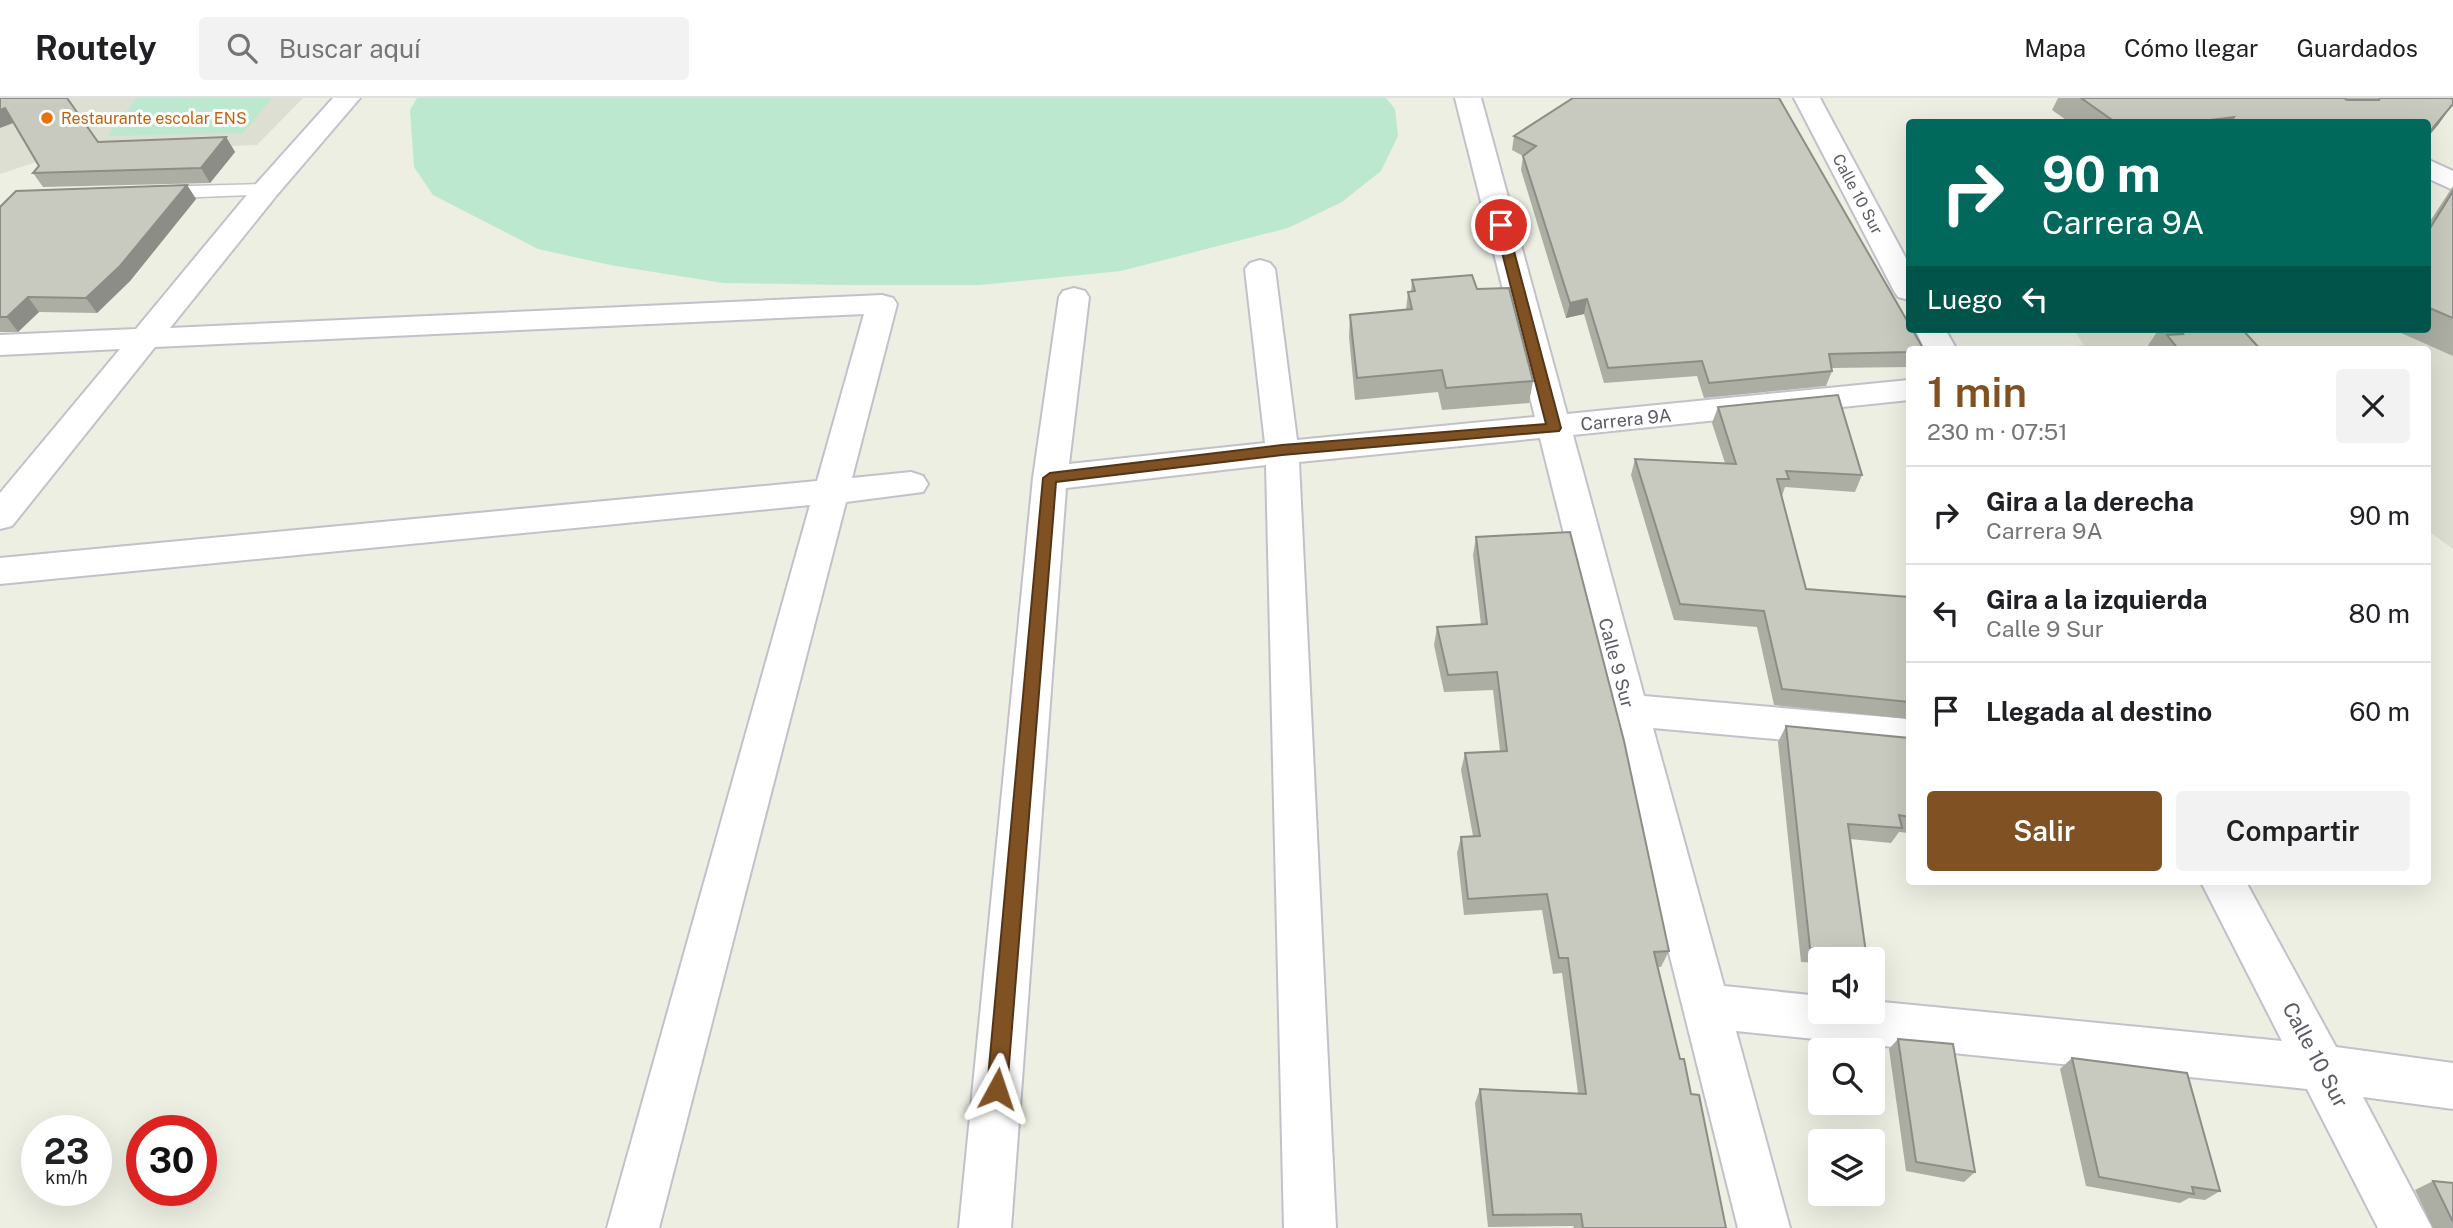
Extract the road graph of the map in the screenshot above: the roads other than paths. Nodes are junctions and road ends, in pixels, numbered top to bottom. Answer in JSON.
{"nodes":[{"id":1,"x":347,"y":98,"type":"edge"},
{"id":2,"x":1468,"y":98,"type":"edge"},
{"id":3,"x":1807,"y":98,"type":"edge"},
{"id":4,"x":2431,"y":169,"type":"edge"},
{"id":5,"x":2453,"y":182,"type":"edge"},
{"id":6,"x":266,"y":190,"type":"junction"},
{"id":7,"x":132,"y":194,"type":"edge"},
{"id":8,"x":1260,"y":269,"type":"dead end"},
{"id":9,"x":1906,"y":284,"type":"edge"},
{"id":10,"x":1074,"y":297,"type":"dead end"},
{"id":11,"x":147,"y":337,"type":"junction"},
{"id":12,"x":0,"y":345,"type":"edge"},
{"id":13,"x":1906,"y":390,"type":"edge"},
{"id":14,"x":1554,"y":428,"type":"junction"},
{"id":15,"x":1282,"y":450,"type":"junction"},
{"id":16,"x":1050,"y":478,"type":"junction"},
{"id":17,"x":911,"y":484,"type":"dead end"},
{"id":18,"x":831,"y":492,"type":"junction"},
{"id":19,"x":0,"y":517,"type":"edge"},
{"id":20,"x":0,"y":571,"type":"edge"},
{"id":21,"x":1628,"y":710,"type":"junction"},
{"id":22,"x":1906,"y":735,"type":"edge"},
{"id":23,"x":2225,"y":885,"type":"edge"},
{"id":24,"x":1705,"y":1006,"type":"junction"},
{"id":25,"x":2322,"y":1068,"type":"junction"},
{"id":26,"x":2453,"y":1086,"type":"edge"},
{"id":27,"x":633,"y":1228,"type":"edge"},
{"id":28,"x":985,"y":1228,"type":"edge"},
{"id":29,"x":1310,"y":1228,"type":"edge"},
{"id":30,"x":1763,"y":1228,"type":"edge"},
{"id":31,"x":2406,"y":1228,"type":"edge"}],
"edges":[{"from":1,"to":6,"type":"street"},
{"from":2,"to":14,"type":"street","name":"Calle 9 Sur"},
{"from":3,"to":9,"type":"street","name":"Calle 10 Sur"},
{"from":4,"to":5,"type":"street"},
{"from":6,"to":7,"type":"lane"},
{"from":6,"to":11,"type":"street"},
{"from":8,"to":15,"type":"street"},
{"from":10,"to":16,"type":"street"},
{"from":11,"to":12,"type":"street"},
{"from":11,"to":18,"type":"street"},
{"from":11,"to":19,"type":"street"},
{"from":13,"to":14,"type":"street","name":"Carrera 9A"},
{"from":14,"to":15,"type":"street","name":"Carrera 9A"},
{"from":14,"to":21,"type":"street","name":"Calle 9 Sur"},
{"from":15,"to":16,"type":"street","name":"Carrera 9A"},
{"from":15,"to":29,"type":"street"},
{"from":16,"to":28,"type":"street"},
{"from":17,"to":18,"type":"street"},
{"from":18,"to":20,"type":"street"},
{"from":18,"to":27,"type":"street"},
{"from":21,"to":22,"type":"street"},
{"from":21,"to":24,"type":"street","name":"Calle 9 Sur"},
{"from":23,"to":25,"type":"street","name":"Calle 10 Sur"},
{"from":24,"to":25,"type":"street"},
{"from":24,"to":30,"type":"street","name":"Calle 9 Sur"},
{"from":25,"to":26,"type":"street"},
{"from":25,"to":31,"type":"street","name":"Calle 10 Sur"}]}
